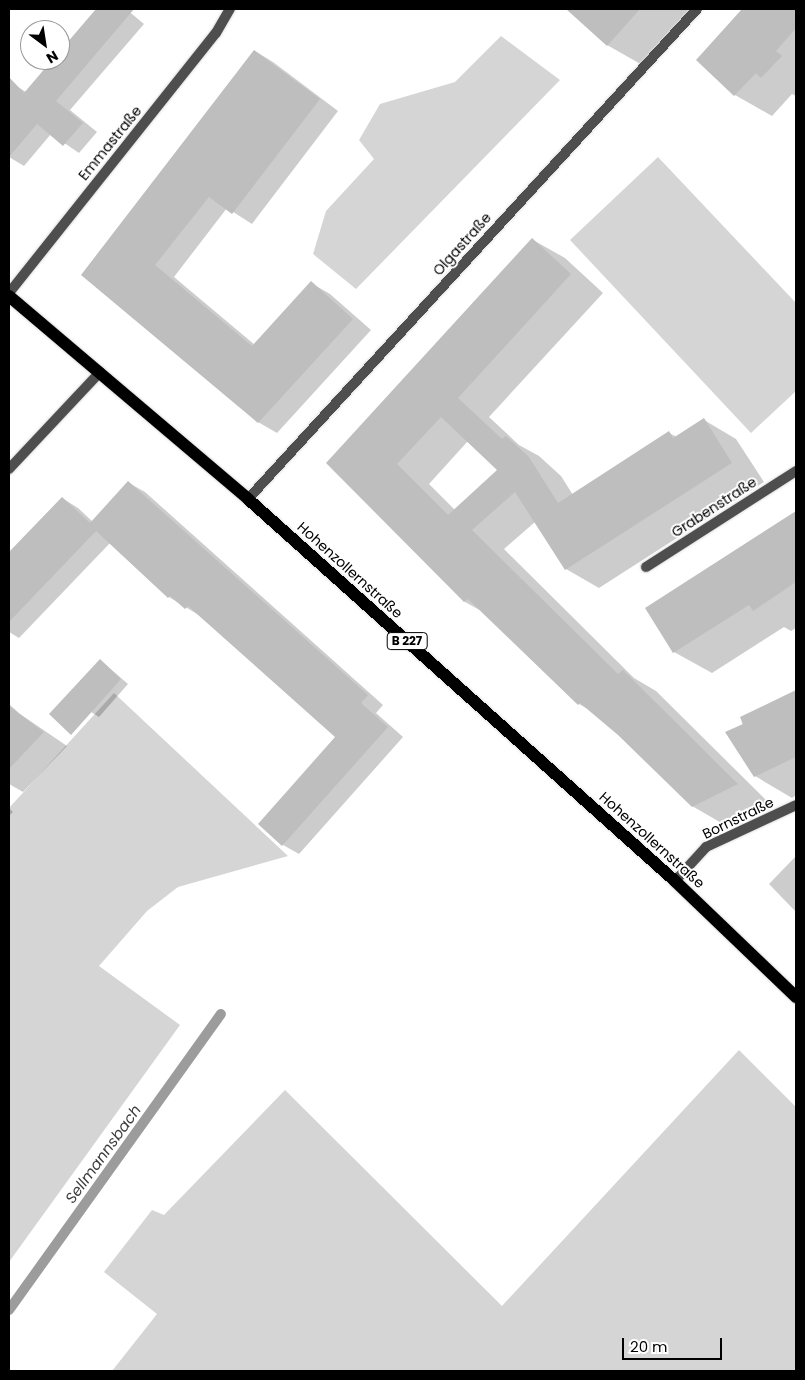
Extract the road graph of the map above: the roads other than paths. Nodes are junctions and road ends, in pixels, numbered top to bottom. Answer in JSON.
{"nodes":[{"id":1,"x":230,"y":9,"type":"edge"},
{"id":2,"x":697,"y":9,"type":"edge"},
{"id":3,"x":9,"y":294,"type":"edge"},
{"id":4,"x":100,"y":372,"type":"junction"},
{"id":5,"x":9,"y":469,"type":"edge"},
{"id":6,"x":796,"y":471,"type":"edge"},
{"id":7,"x":248,"y":499,"type":"junction"},
{"id":8,"x":646,"y":567,"type":"dead end"},
{"id":9,"x":796,"y":805,"type":"edge"},
{"id":10,"x":675,"y":881,"type":"junction"},
{"id":11,"x":796,"y":997,"type":"edge"}],
"edges":[{"from":1,"to":3,"type":"street","name":"Emmastraße"},
{"from":2,"to":7,"type":"street","name":"Olgastraße"},
{"from":3,"to":4,"type":"main road","name":"Hohenzollernstraße","number":"B 227"},
{"from":4,"to":5,"type":"street"},
{"from":4,"to":7,"type":"main road","name":"Hohenzollernstraße","number":"B 227"},
{"from":6,"to":8,"type":"street","name":"Grabenstraße"},
{"from":7,"to":10,"type":"main road","name":"Hohenzollernstraße","number":"B 227"},
{"from":9,"to":10,"type":"street","name":"Bornstraße"},
{"from":10,"to":11,"type":"main road","name":"Hohenzollernstraße","number":"B 227"}]}
